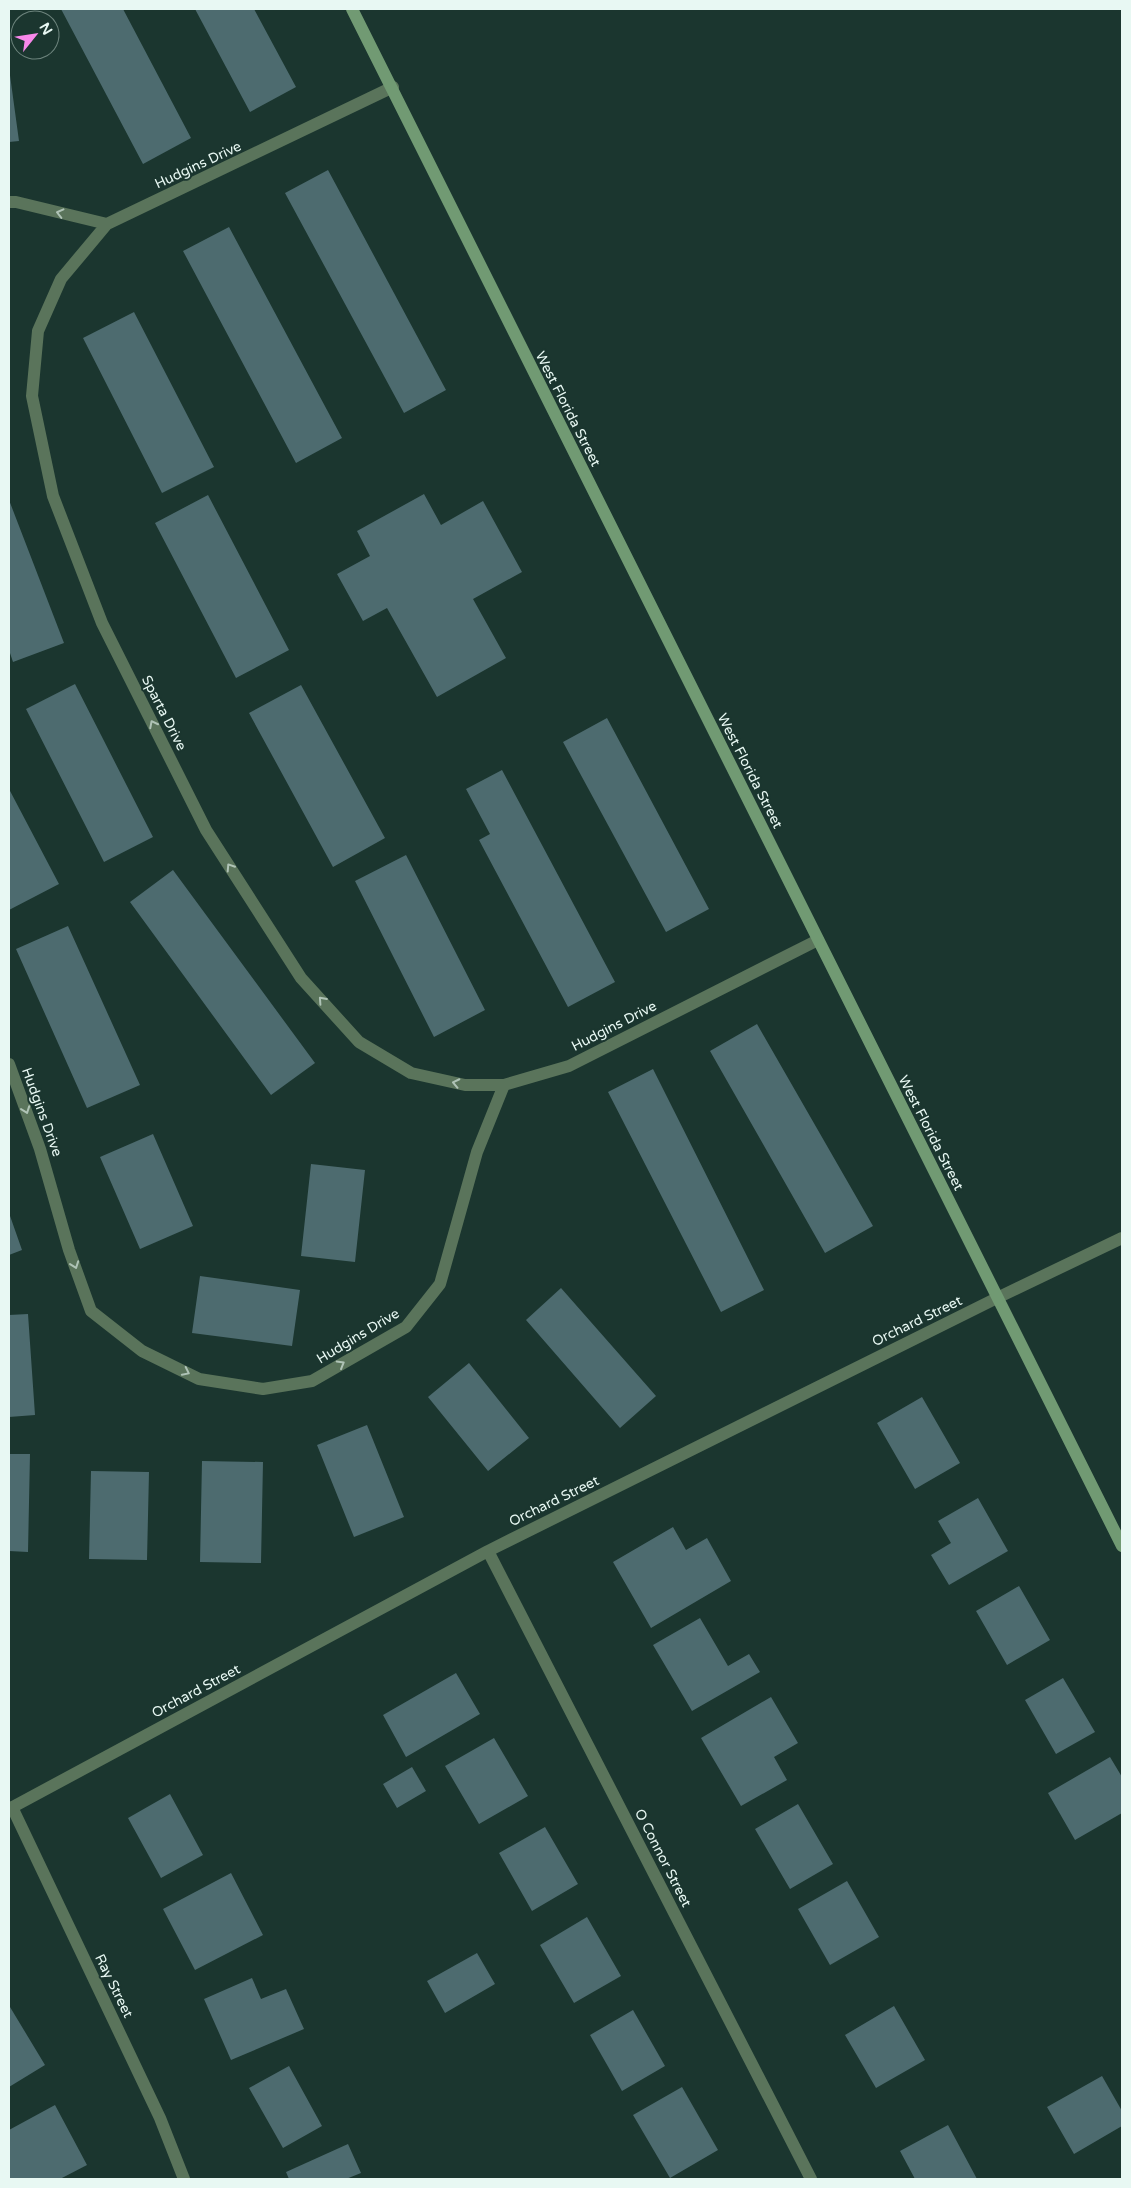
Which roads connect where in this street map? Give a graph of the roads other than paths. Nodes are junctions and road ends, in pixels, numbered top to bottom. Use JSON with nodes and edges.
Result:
{"nodes":[{"id":1,"x":352,"y":9,"type":"edge"},
{"id":2,"x":392,"y":87,"type":"junction"},
{"id":3,"x":9,"y":202,"type":"edge"},
{"id":4,"x":107,"y":224,"type":"junction"},
{"id":5,"x":818,"y":940,"type":"junction"},
{"id":6,"x":9,"y":1064,"type":"edge"},
{"id":7,"x":504,"y":1086,"type":"junction"},
{"id":8,"x":1122,"y":1238,"type":"edge"},
{"id":9,"x":997,"y":1298,"type":"junction"},
{"id":10,"x":1122,"y":1546,"type":"edge"},
{"id":11,"x":488,"y":1551,"type":"junction"},
{"id":12,"x":10,"y":1808,"type":"edge"},
{"id":13,"x":184,"y":2179,"type":"edge"},
{"id":14,"x":811,"y":2179,"type":"edge"}],
"edges":[{"from":1,"to":2,"type":"main road","name":"West Florida Street"},
{"from":2,"to":4,"type":"street","name":"Hudgins Drive"},
{"from":2,"to":5,"type":"main road","name":"West Florida Street"},
{"from":4,"to":3,"type":"street","one_way":true},
{"from":7,"to":4,"type":"street","name":"Sparta Drive","one_way":true},
{"from":5,"to":7,"type":"street","name":"Hudgins Drive"},
{"from":5,"to":9,"type":"main road","name":"West Florida Street"},
{"from":6,"to":7,"type":"street","name":"Hudgins Drive","one_way":true},
{"from":8,"to":9,"type":"street","name":"Orchard Street"},
{"from":9,"to":10,"type":"main road","name":"West Florida Street"},
{"from":9,"to":11,"type":"street","name":"Orchard Street"},
{"from":11,"to":12,"type":"street","name":"Orchard Street"},
{"from":11,"to":14,"type":"street","name":"O Connor Street"},
{"from":12,"to":13,"type":"street","name":"Ray Street"}]}
